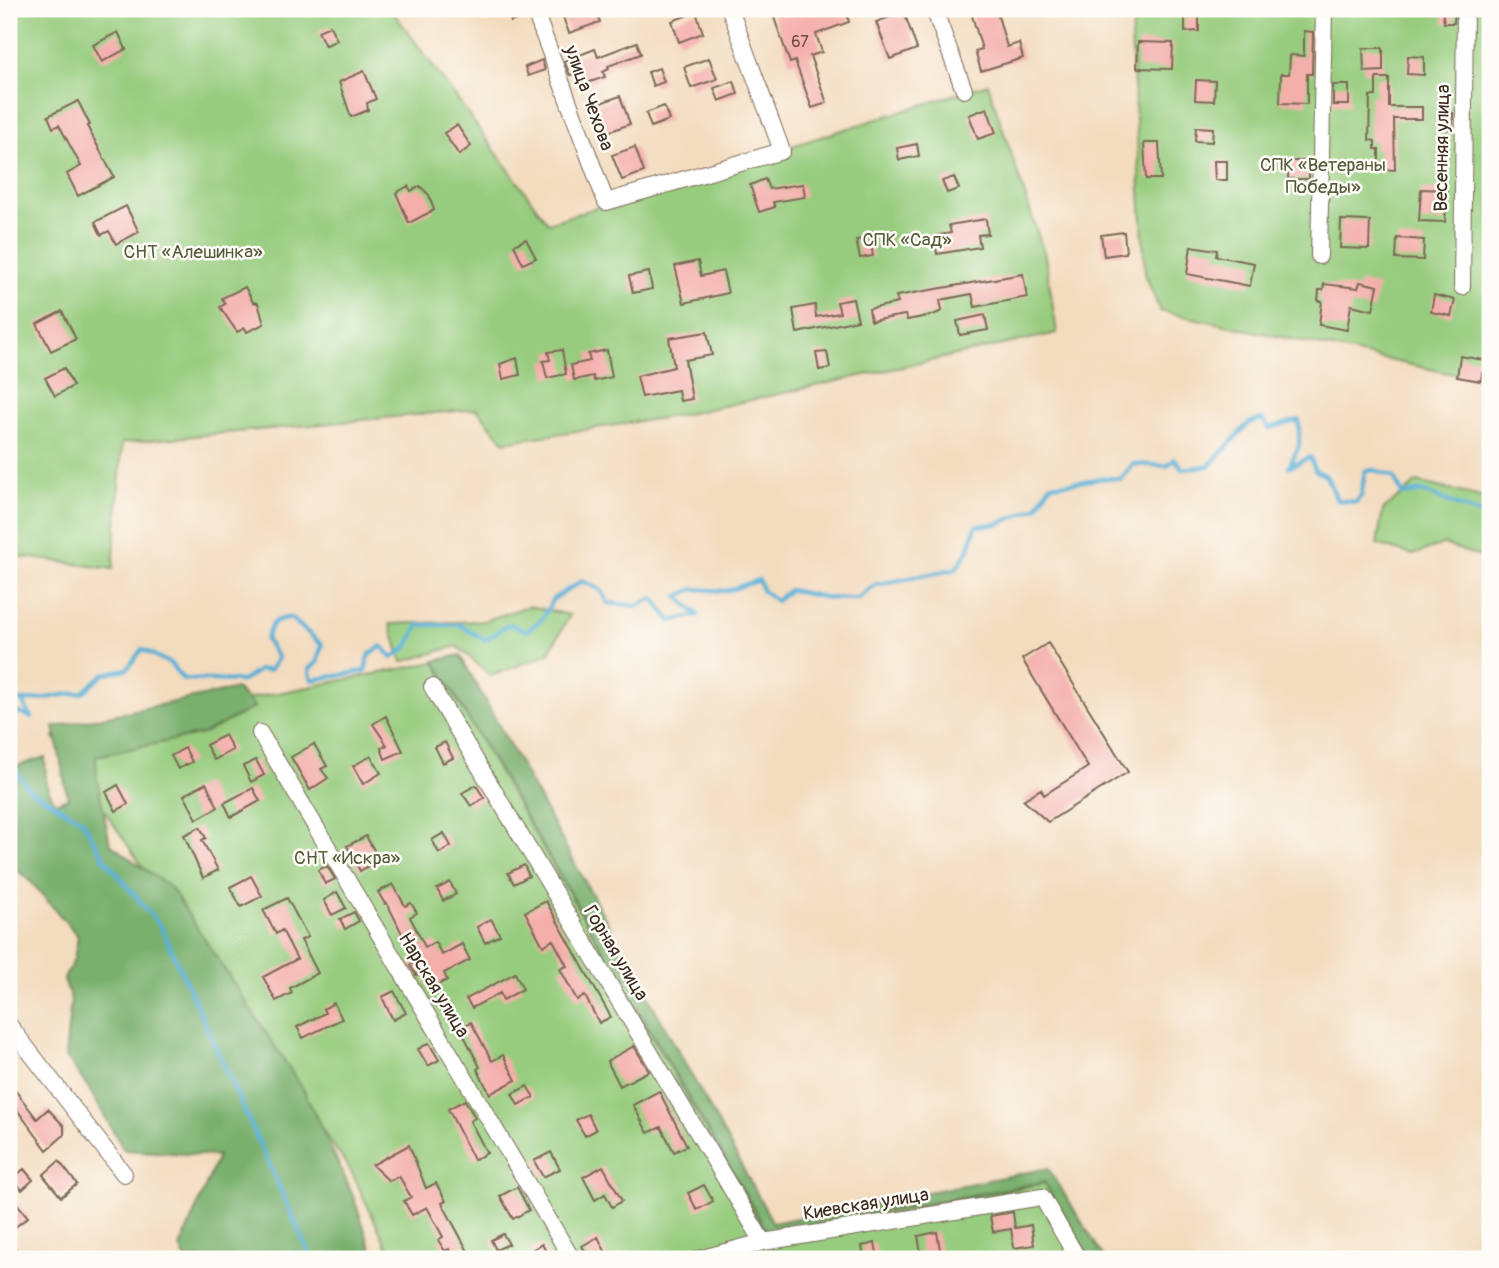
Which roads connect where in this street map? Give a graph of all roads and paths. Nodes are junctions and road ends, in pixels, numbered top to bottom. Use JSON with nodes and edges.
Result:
{"nodes":[{"id":1,"x":534,"y":9,"type":"edge"},
{"id":2,"x":730,"y":9,"type":"edge"},
{"id":3,"x":934,"y":9,"type":"edge"},
{"id":4,"x":1324,"y":9,"type":"edge"},
{"id":5,"x":1465,"y":9,"type":"edge"},
{"id":6,"x":964,"y":90,"type":"dead end"},
{"id":7,"x":1319,"y":256,"type":"dead end"},
{"id":8,"x":1462,"y":287,"type":"dead end"},
{"id":9,"x":432,"y":687,"type":"dead end"},
{"id":10,"x":260,"y":733,"type":"dead end"},
{"id":11,"x":9,"y":1025,"type":"edge"},
{"id":12,"x":124,"y":1174,"type":"dead end"},
{"id":13,"x":763,"y":1241,"type":"junction"},
{"id":14,"x":9,"y":1253,"type":"edge"},
{"id":15,"x":14,"y":1259,"type":"edge"},
{"id":16,"x":572,"y":1259,"type":"edge"},
{"id":17,"x":699,"y":1259,"type":"edge"},
{"id":18,"x":1078,"y":1259,"type":"edge"}],
"edges":[{"from":1,"to":2,"type":"street","name":"улица Чехова"},
{"from":3,"to":6,"type":"street"},
{"from":4,"to":7,"type":"street"},
{"from":5,"to":8,"type":"street","name":"Весенняя улица"},
{"from":9,"to":13,"type":"street","name":"Горная улица"},
{"from":10,"to":16,"type":"street","name":"Нарская улица"},
{"from":11,"to":12,"type":"street"},
{"from":13,"to":17,"type":"street","name":"Киевская улица"},
{"from":13,"to":18,"type":"street","name":"Киевская улица"},
{"from":14,"to":15,"type":"street"}]}
